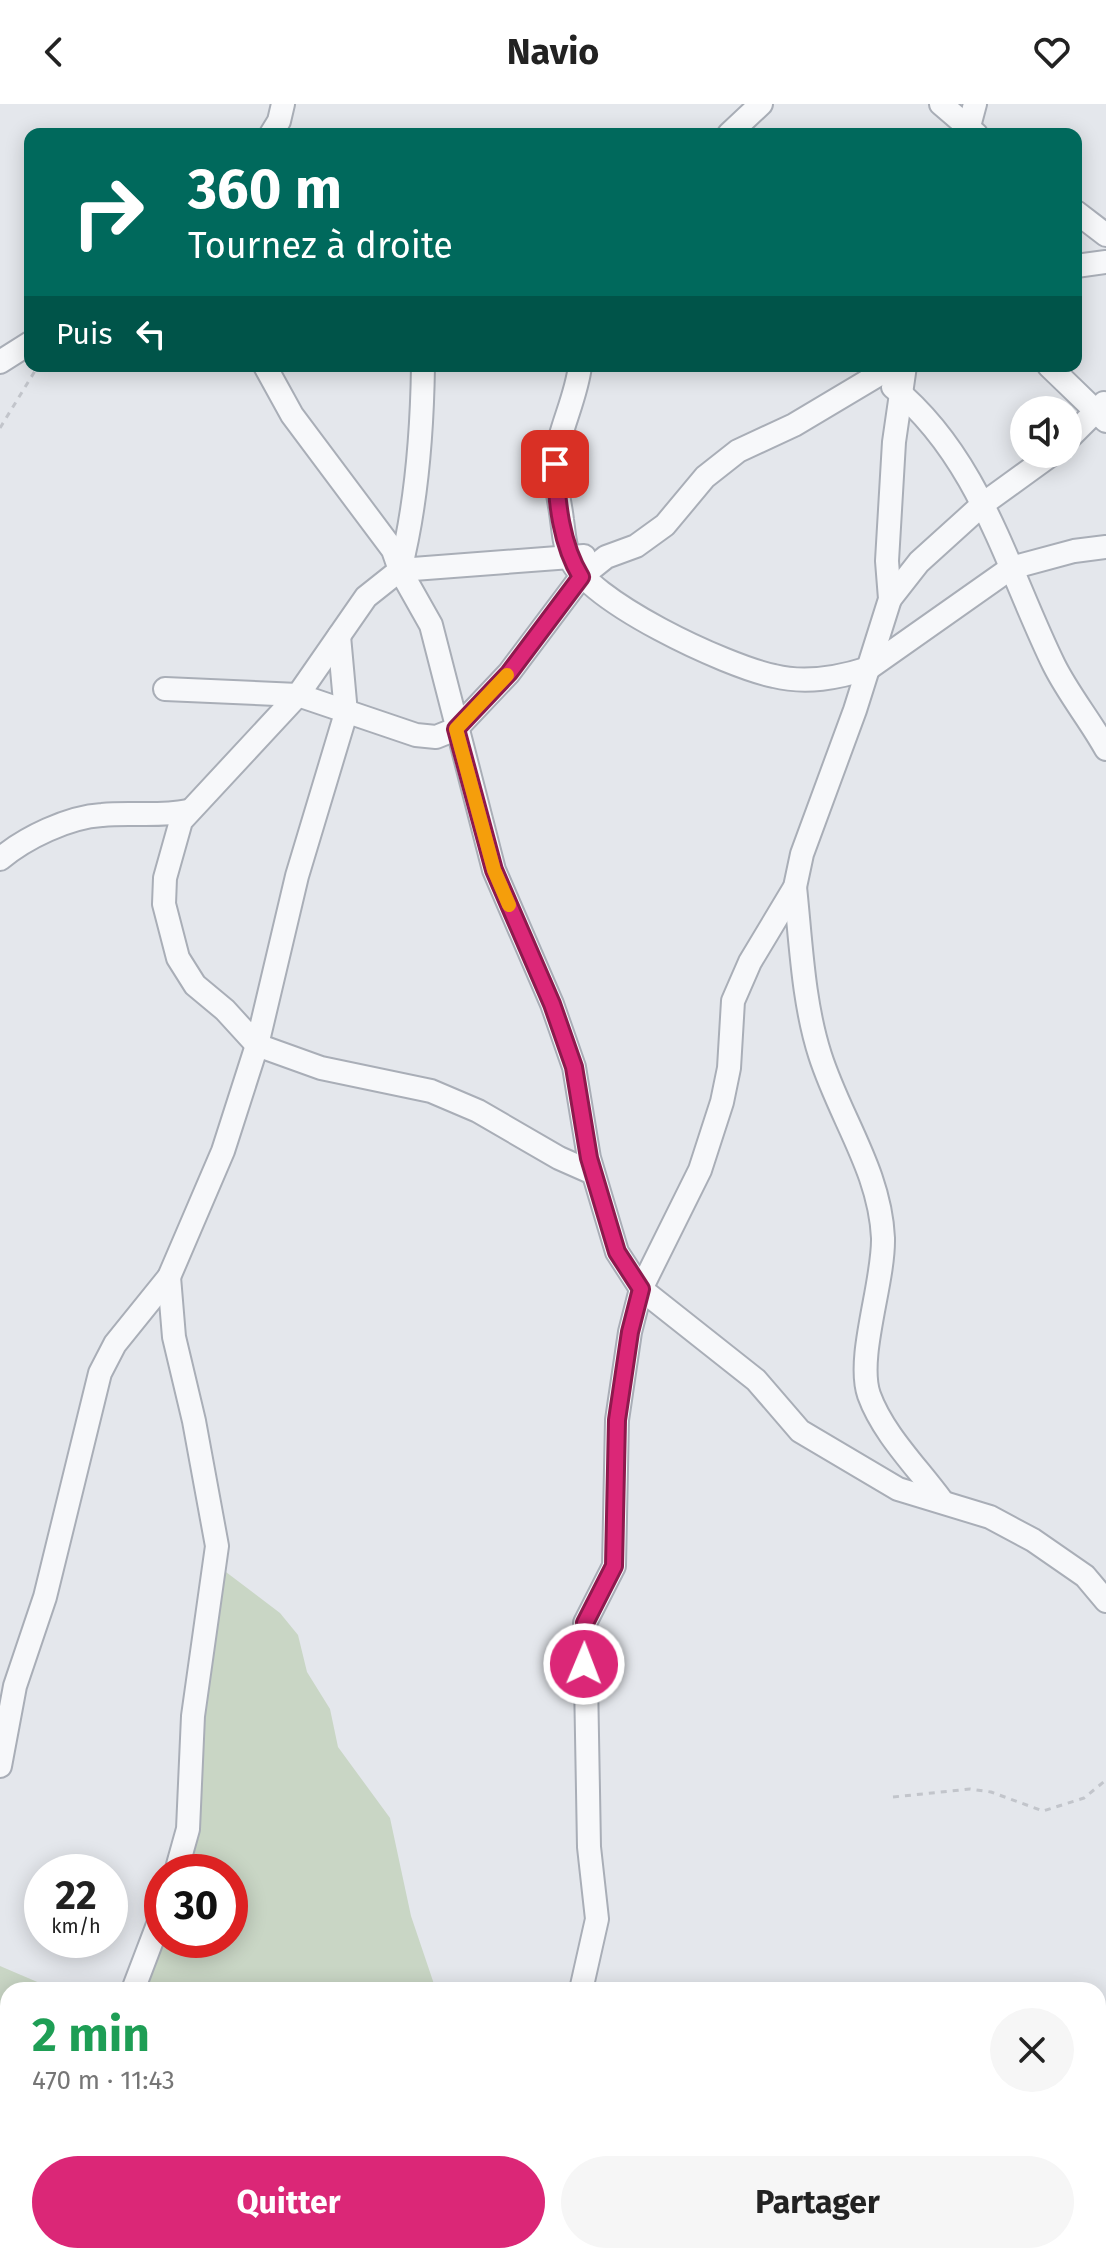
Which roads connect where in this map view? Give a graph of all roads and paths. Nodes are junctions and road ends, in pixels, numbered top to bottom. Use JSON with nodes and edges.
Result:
{"nodes":[{"id":1,"x":283,"y":104,"type":"edge"},
{"id":2,"x":761,"y":104,"type":"edge"},
{"id":3,"x":941,"y":104,"type":"edge"},
{"id":4,"x":975,"y":104,"type":"edge"},
{"id":5,"x":275,"y":128,"type":"edge"},
{"id":6,"x":735,"y":128,"type":"edge"},
{"id":7,"x":966,"y":128,"type":"edge"},
{"id":8,"x":971,"y":128,"type":"edge"},
{"id":9,"x":1082,"y":217,"type":"edge"},
{"id":10,"x":1106,"y":235,"type":"edge"},
{"id":11,"x":1106,"y":262,"type":"edge"},
{"id":12,"x":1082,"y":265,"type":"edge"},
{"id":13,"x":24,"y":347,"type":"edge"},
{"id":14,"x":0,"y":362,"type":"edge"},
{"id":15,"x":34,"y":372,"type":"edge"},
{"id":16,"x":268,"y":372,"type":"edge"},
{"id":17,"x":423,"y":372,"type":"edge"},
{"id":18,"x":578,"y":372,"type":"edge"},
{"id":19,"x":874,"y":372,"type":"edge"},
{"id":20,"x":882,"y":372,"type":"edge"},
{"id":21,"x":904,"y":372,"type":"edge"},
{"id":22,"x":1056,"y":372,"type":"edge"},
{"id":23,"x":900,"y":393,"type":"junction"},
{"id":24,"x":1103,"y":411,"type":"edge"},
{"id":25,"x":0,"y":428,"type":"edge"},
{"id":26,"x":1082,"y":428,"type":"edge"},
{"id":27,"x":1033,"y":468,"type":"edge"},
{"id":28,"x":983,"y":504,"type":"junction"},
{"id":29,"x":1106,"y":547,"type":"edge"},
{"id":30,"x":575,"y":568,"type":"junction"},
{"id":31,"x":1011,"y":568,"type":"junction"},
{"id":32,"x":400,"y":570,"type":"junction"},
{"id":33,"x":890,"y":599,"type":"junction"},
{"id":34,"x":339,"y":636,"type":"junction"},
{"id":35,"x":869,"y":668,"type":"junction"},
{"id":36,"x":165,"y":689,"type":"dead end"},
{"id":37,"x":298,"y":695,"type":"junction"},
{"id":38,"x":346,"y":713,"type":"junction"},
{"id":39,"x":456,"y":729,"type":"junction"},
{"id":40,"x":1106,"y":749,"type":"edge"},
{"id":41,"x":188,"y":811,"type":"junction"},
{"id":42,"x":0,"y":859,"type":"edge"},
{"id":43,"x":795,"y":887,"type":"junction"},
{"id":44,"x":257,"y":1045,"type":"junction"},
{"id":45,"x":593,"y":1173,"type":"junction"},
{"id":46,"x":169,"y":1277,"type":"junction"},
{"id":47,"x":641,"y":1289,"type":"junction"},
{"id":48,"x":942,"y":1501,"type":"junction"},
{"id":49,"x":1106,"y":1601,"type":"edge"},
{"id":50,"x":0,"y":1766,"type":"edge"},
{"id":51,"x":1106,"y":1780,"type":"edge"},
{"id":52,"x":893,"y":1797,"type":"dead end"},
{"id":53,"x":181,"y":1854,"type":"edge"},
{"id":54,"x":145,"y":1958,"type":"edge"},
{"id":55,"x":136,"y":1982,"type":"edge"},
{"id":56,"x":583,"y":1982,"type":"edge"}],
"edges":[{"from":1,"to":5,"type":"street"},
{"from":2,"to":6,"type":"street"},
{"from":3,"to":7,"type":"street"},
{"from":4,"to":8,"type":"street"},
{"from":9,"to":10,"type":"street"},
{"from":11,"to":12,"type":"street"},
{"from":13,"to":14,"type":"street"},
{"from":15,"to":25,"type":"path"},
{"from":16,"to":32,"type":"street"},
{"from":17,"to":32,"type":"street"},
{"from":18,"to":30,"type":"street"},
{"from":19,"to":30,"type":"street"},
{"from":20,"to":23,"type":"street"},
{"from":21,"to":23,"type":"street"},
{"from":22,"to":24,"type":"street"},
{"from":23,"to":28,"type":"street"},
{"from":23,"to":33,"type":"street"},
{"from":24,"to":26,"type":"street"},
{"from":27,"to":28,"type":"street"},
{"from":28,"to":31,"type":"street"},
{"from":28,"to":33,"type":"street"},
{"from":29,"to":31,"type":"street"},
{"from":30,"to":32,"type":"street"},
{"from":30,"to":35,"type":"street"},
{"from":30,"to":39,"type":"street"},
{"from":31,"to":35,"type":"street"},
{"from":31,"to":40,"type":"street"},
{"from":32,"to":34,"type":"street"},
{"from":32,"to":39,"type":"street"},
{"from":33,"to":35,"type":"street"},
{"from":34,"to":37,"type":"street"},
{"from":34,"to":38,"type":"street"},
{"from":35,"to":43,"type":"street"},
{"from":36,"to":37,"type":"street"},
{"from":37,"to":38,"type":"street"},
{"from":37,"to":41,"type":"street"},
{"from":38,"to":39,"type":"street"},
{"from":38,"to":44,"type":"street"},
{"from":39,"to":45,"type":"street"},
{"from":41,"to":42,"type":"street"},
{"from":41,"to":44,"type":"street"},
{"from":43,"to":47,"type":"street"},
{"from":43,"to":48,"type":"street"},
{"from":44,"to":45,"type":"street"},
{"from":44,"to":46,"type":"street"},
{"from":45,"to":47,"type":"street"},
{"from":46,"to":50,"type":"street"},
{"from":46,"to":53,"type":"street"},
{"from":47,"to":48,"type":"street"},
{"from":47,"to":56,"type":"street"},
{"from":48,"to":49,"type":"street"},
{"from":51,"to":52,"type":"path"},
{"from":54,"to":55,"type":"street"}]}
